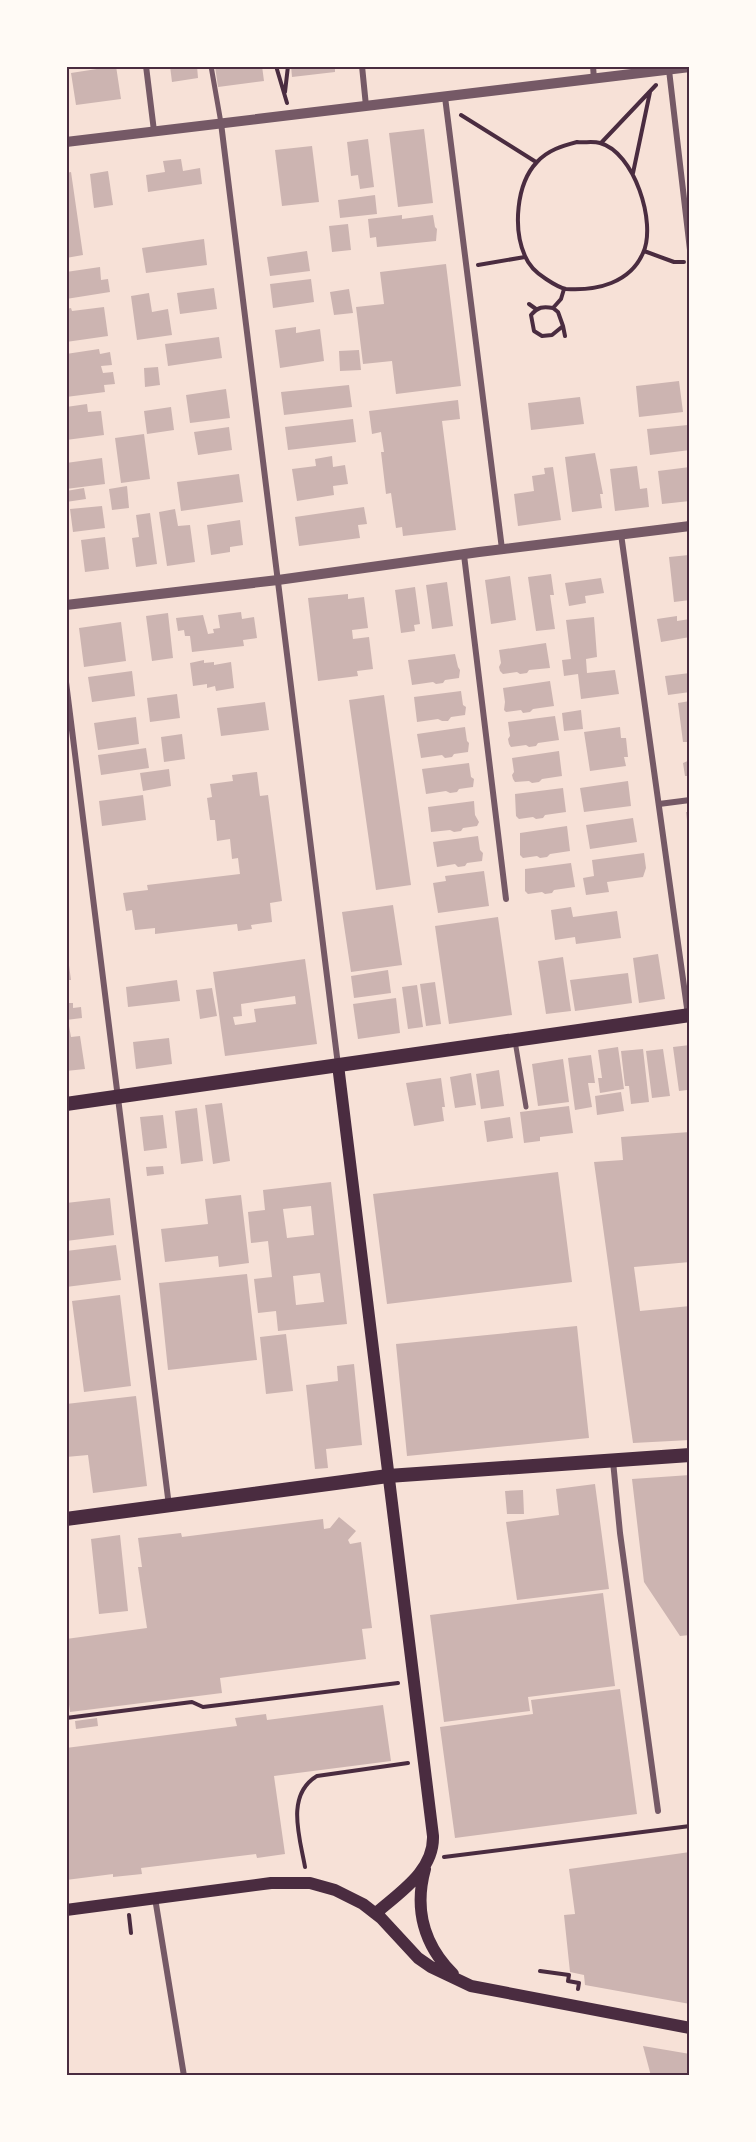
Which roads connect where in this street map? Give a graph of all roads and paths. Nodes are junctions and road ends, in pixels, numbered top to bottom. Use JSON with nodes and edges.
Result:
{"nodes":[{"id":1,"x":146,"y":66,"type":"edge"},
{"id":2,"x":211,"y":66,"type":"edge"},
{"id":3,"x":276,"y":66,"type":"edge"},
{"id":4,"x":288,"y":66,"type":"edge"},
{"id":5,"x":362,"y":66,"type":"edge"},
{"id":6,"x":593,"y":66,"type":"edge"},
{"id":7,"x":690,"y":67,"type":"edge"},
{"id":8,"x":669,"y":70,"type":"junction"},
{"id":9,"x":594,"y":79,"type":"junction"},
{"id":10,"x":650,"y":92,"type":"junction"},
{"id":11,"x":284,"y":94,"type":"junction"},
{"id":12,"x":446,"y":97,"type":"junction"},
{"id":13,"x":366,"y":106,"type":"junction"},
{"id":14,"x":290,"y":115,"type":"junction"},
{"id":15,"x":221,"y":123,"type":"junction"},
{"id":16,"x":154,"y":131,"type":"junction"},
{"id":17,"x":66,"y":142,"type":"edge"},
{"id":18,"x":601,"y":143,"type":"junction"},
{"id":19,"x":536,"y":162,"type":"junction"},
{"id":20,"x":633,"y":174,"type":"junction"},
{"id":21,"x":645,"y":250,"type":"junction"},
{"id":22,"x":690,"y":250,"type":"edge"},
{"id":23,"x":525,"y":257,"type":"junction"},
{"id":24,"x":690,"y":262,"type":"edge"},
{"id":25,"x":467,"y":267,"type":"junction"},
{"id":26,"x":564,"y":289,"type":"junction"},
{"id":27,"x":529,"y":303,"type":"dead end"},
{"id":28,"x":554,"y":308,"type":"junction"},
{"id":29,"x":536,"y":309,"type":"junction"},
{"id":30,"x":563,"y":326,"type":"junction"},
{"id":31,"x":565,"y":336,"type":"dead end"},
{"id":32,"x":690,"y":526,"type":"edge"},
{"id":33,"x":621,"y":534,"type":"junction"},
{"id":34,"x":502,"y":549,"type":"junction"},
{"id":35,"x":464,"y":555,"type":"junction"},
{"id":36,"x":278,"y":580,"type":"junction"},
{"id":37,"x":66,"y":605,"type":"edge"},
{"id":38,"x":66,"y":682,"type":"edge"},
{"id":39,"x":690,"y":800,"type":"edge"},
{"id":40,"x":659,"y":804,"type":"junction"},
{"id":41,"x":506,"y":899,"type":"dead end"},
{"id":42,"x":689,"y":1015,"type":"edge"},
{"id":43,"x":515,"y":1040,"type":"junction"},
{"id":44,"x":338,"y":1065,"type":"junction"},
{"id":45,"x":118,"y":1096,"type":"junction"},
{"id":46,"x":66,"y":1104,"type":"edge"},
{"id":47,"x":526,"y":1107,"type":"dead end"},
{"id":48,"x":690,"y":1455,"type":"edge"},
{"id":49,"x":613,"y":1461,"type":"junction"},
{"id":50,"x":388,"y":1476,"type":"junction"},
{"id":51,"x":169,"y":1506,"type":"junction"},
{"id":52,"x":66,"y":1520,"type":"edge"},
{"id":53,"x":414,"y":1681,"type":"junction"},
{"id":54,"x":66,"y":1718,"type":"edge"},
{"id":55,"x":408,"y":1763,"type":"dead end"},
{"id":56,"x":658,"y":1811,"type":"dead end"},
{"id":57,"x":690,"y":1826,"type":"edge"},
{"id":58,"x":428,"y":1863,"type":"junction"},
{"id":59,"x":305,"y":1871,"type":"dead end"},
{"id":60,"x":155,"y":1898,"type":"junction"},
{"id":61,"x":66,"y":1910,"type":"edge"},
{"id":62,"x":376,"y":1913,"type":"junction"},
{"id":63,"x":129,"y":1914,"type":"dead end"},
{"id":64,"x":131,"y":1933,"type":"dead end"},
{"id":65,"x":540,"y":1971,"type":"dead end"},
{"id":66,"x":460,"y":1981,"type":"junction"},
{"id":67,"x":578,"y":1989,"type":"dead end"},
{"id":68,"x":690,"y":2028,"type":"edge"},
{"id":69,"x":184,"y":2076,"type":"edge"}],
"edges":[{"from":1,"to":16,"type":"street"},
{"from":2,"to":15,"type":"street"},
{"from":3,"to":11,"type":"path"},
{"from":4,"to":11,"type":"path"},
{"from":5,"to":13,"type":"street"},
{"from":6,"to":9,"type":"street"},
{"from":7,"to":8,"type":"street"},
{"from":8,"to":9,"type":"street"},
{"from":8,"to":10,"type":"path"},
{"from":8,"to":22,"type":"street"},
{"from":9,"to":12,"type":"street"},
{"from":10,"to":18,"type":"path"},
{"from":10,"to":20,"type":"path"},
{"from":11,"to":14,"type":"path"},
{"from":12,"to":13,"type":"street"},
{"from":12,"to":19,"type":"path"},
{"from":12,"to":25,"type":"street"},
{"from":13,"to":14,"type":"street"},
{"from":14,"to":15,"type":"street"},
{"from":15,"to":16,"type":"street"},
{"from":15,"to":36,"type":"street"},
{"from":16,"to":17,"type":"street"},
{"from":18,"to":19,"type":"path"},
{"from":18,"to":20,"type":"path"},
{"from":19,"to":23,"type":"path"},
{"from":20,"to":21,"type":"path"},
{"from":21,"to":24,"type":"path"},
{"from":21,"to":26,"type":"path"},
{"from":23,"to":25,"type":"path"},
{"from":23,"to":26,"type":"path"},
{"from":25,"to":34,"type":"street"},
{"from":26,"to":28,"type":"path"},
{"from":27,"to":29,"type":"path"},
{"from":28,"to":29,"type":"path"},
{"from":28,"to":30,"type":"path"},
{"from":29,"to":30,"type":"path"},
{"from":30,"to":31,"type":"path"},
{"from":32,"to":33,"type":"street"},
{"from":33,"to":34,"type":"street"},
{"from":33,"to":40,"type":"street"},
{"from":34,"to":35,"type":"street"},
{"from":35,"to":36,"type":"street"},
{"from":35,"to":41,"type":"street"},
{"from":36,"to":37,"type":"street"},
{"from":36,"to":44,"type":"street"},
{"from":38,"to":45,"type":"street"},
{"from":39,"to":40,"type":"street"},
{"from":40,"to":42,"type":"street"},
{"from":42,"to":43,"type":"main road"},
{"from":43,"to":44,"type":"main road"},
{"from":43,"to":47,"type":"street"},
{"from":44,"to":45,"type":"main road"},
{"from":44,"to":50,"type":"main road"},
{"from":45,"to":46,"type":"main road"},
{"from":45,"to":51,"type":"street"},
{"from":48,"to":49,"type":"main road"},
{"from":49,"to":50,"type":"main road"},
{"from":49,"to":56,"type":"street"},
{"from":50,"to":51,"type":"main road"},
{"from":50,"to":53,"type":"main road"},
{"from":51,"to":52,"type":"main road"},
{"from":53,"to":54,"type":"path"},
{"from":53,"to":58,"type":"main road"},
{"from":55,"to":59,"type":"path"},
{"from":57,"to":58,"type":"path"},
{"from":58,"to":62,"type":"main road"},
{"from":58,"to":66,"type":"main road"},
{"from":60,"to":61,"type":"main road"},
{"from":60,"to":62,"type":"main road"},
{"from":60,"to":69,"type":"street"},
{"from":62,"to":66,"type":"main road"},
{"from":63,"to":64,"type":"path"},
{"from":65,"to":67,"type":"path"},
{"from":66,"to":68,"type":"main road"}]}
